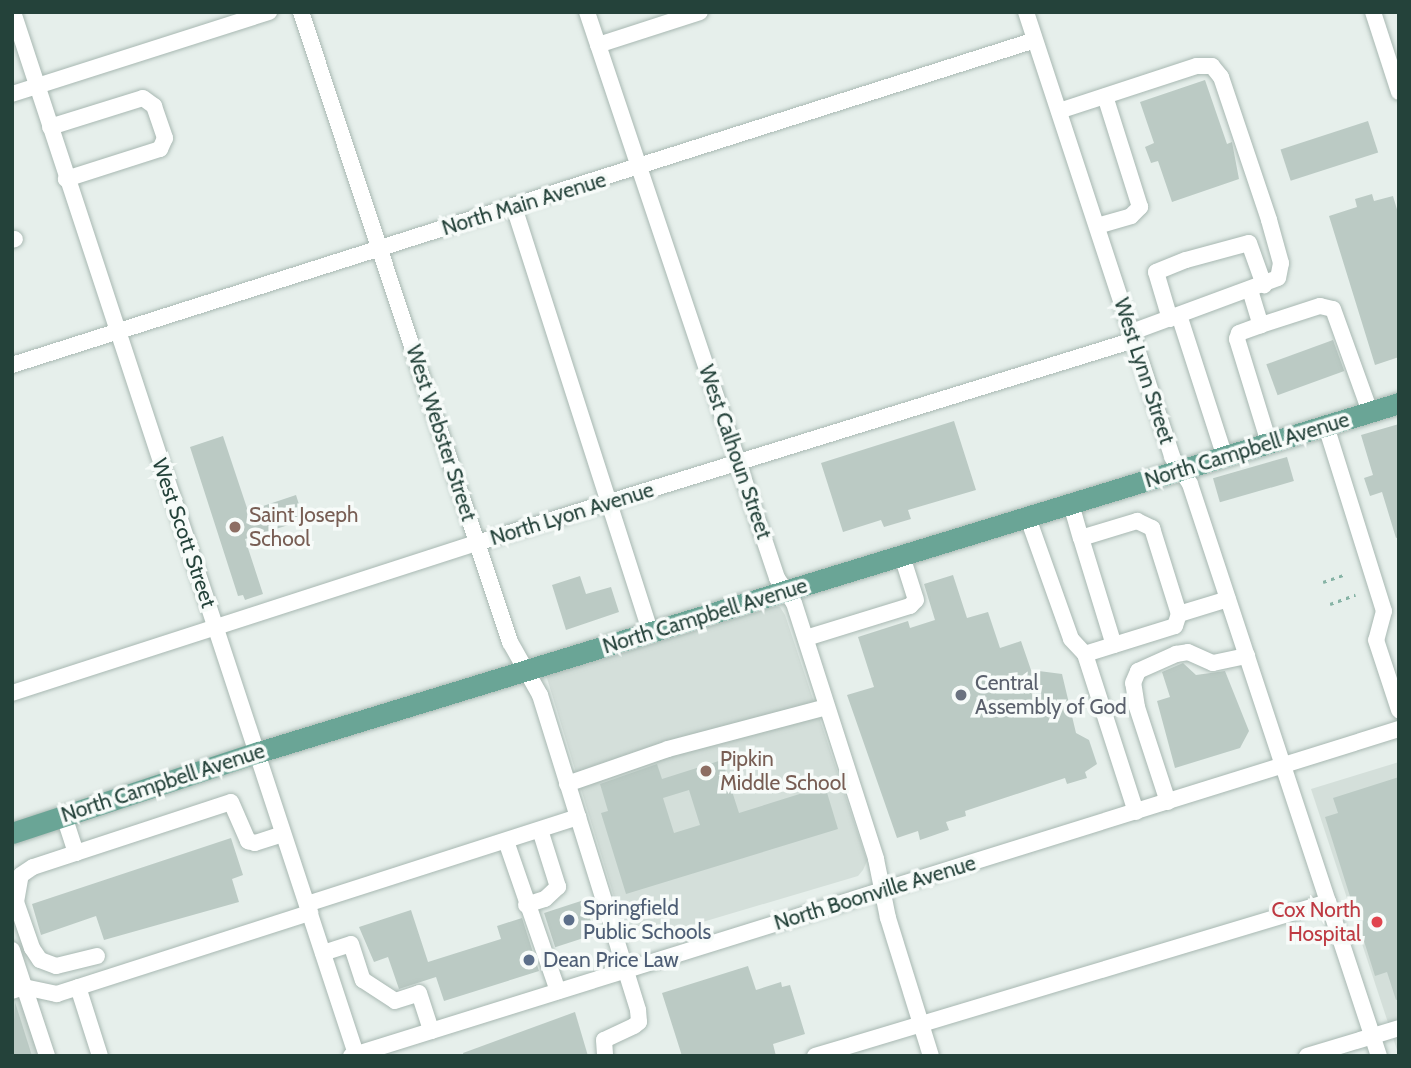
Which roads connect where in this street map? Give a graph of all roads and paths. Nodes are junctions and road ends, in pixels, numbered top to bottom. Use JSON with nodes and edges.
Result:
{"nodes":[{"id":1,"x":13,"y":12,"type":"edge"},
{"id":2,"x":269,"y":12,"type":"edge"},
{"id":3,"x":301,"y":12,"type":"edge"},
{"id":4,"x":587,"y":12,"type":"edge"},
{"id":5,"x":700,"y":12,"type":"edge"},
{"id":6,"x":1026,"y":12,"type":"edge"},
{"id":7,"x":1373,"y":12,"type":"edge"},
{"id":8,"x":1035,"y":40,"type":"junction"},
{"id":9,"x":598,"y":45,"type":"junction"},
{"id":10,"x":37,"y":86,"type":"junction"},
{"id":11,"x":1399,"y":92,"type":"edge"},
{"id":12,"x":12,"y":94,"type":"edge"},
{"id":13,"x":1105,"y":96,"type":"junction"},
{"id":14,"x":1059,"y":111,"type":"junction"},
{"id":15,"x":50,"y":127,"type":"junction"},
{"id":16,"x":639,"y":168,"type":"junction"},
{"id":17,"x":66,"y":178,"type":"junction"},
{"id":18,"x":514,"y":207,"type":"junction"},
{"id":19,"x":1097,"y":226,"type":"junction"},
{"id":20,"x":380,"y":249,"type":"junction"},
{"id":21,"x":1257,"y":287,"type":"junction"},
{"id":22,"x":1175,"y":317,"type":"junction"},
{"id":23,"x":1261,"y":325,"type":"junction"},
{"id":24,"x":115,"y":333,"type":"junction"},
{"id":25,"x":1133,"y":336,"type":"junction"},
{"id":26,"x":12,"y":365,"type":"edge"},
{"id":27,"x":1399,"y":403,"type":"edge"},
{"id":28,"x":1370,"y":412,"type":"junction"},
{"id":29,"x":1326,"y":426,"type":"junction"},
{"id":30,"x":1269,"y":443,"type":"junction"},
{"id":31,"x":1225,"y":457,"type":"junction"},
{"id":32,"x":739,"y":463,"type":"junction"},
{"id":33,"x":1181,"y":471,"type":"junction"},
{"id":34,"x":608,"y":503,"type":"junction"},
{"id":35,"x":1071,"y":504,"type":"junction"},
{"id":36,"x":1028,"y":518,"type":"junction"},
{"id":37,"x":1081,"y":538,"type":"junction"},
{"id":38,"x":477,"y":543,"type":"junction"},
{"id":39,"x":902,"y":556,"type":"junction"},
{"id":40,"x":1343,"y":575,"type":"dead end"},
{"id":41,"x":1323,"y":582,"type":"dead end"},
{"id":42,"x":786,"y":591,"type":"junction"},
{"id":43,"x":1355,"y":595,"type":"dead end"},
{"id":44,"x":1228,"y":599,"type":"junction"},
{"id":45,"x":1330,"y":604,"type":"dead end"},
{"id":46,"x":1179,"y":614,"type":"junction"},
{"id":47,"x":217,"y":627,"type":"junction"},
{"id":48,"x":651,"y":633,"type":"junction"},
{"id":49,"x":806,"y":638,"type":"junction"},
{"id":50,"x":1114,"y":645,"type":"junction"},
{"id":51,"x":1085,"y":654,"type":"junction"},
{"id":52,"x":1247,"y":656,"type":"junction"},
{"id":53,"x":526,"y":671,"type":"junction"},
{"id":54,"x":12,"y":693,"type":"edge"},
{"id":55,"x":827,"y":707,"type":"junction"},
{"id":56,"x":1399,"y":710,"type":"edge"},
{"id":57,"x":1399,"y":729,"type":"edge"},
{"id":58,"x":258,"y":751,"type":"junction"},
{"id":59,"x":1284,"y":766,"type":"junction"},
{"id":60,"x":567,"y":784,"type":"junction"},
{"id":61,"x":1168,"y":803,"type":"junction"},
{"id":62,"x":1136,"y":812,"type":"junction"},
{"id":63,"x":64,"y":816,"type":"junction"},
{"id":64,"x":578,"y":817,"type":"junction"},
{"id":65,"x":540,"y":830,"type":"junction"},
{"id":66,"x":12,"y":833,"type":"edge"},
{"id":67,"x":284,"y":834,"type":"junction"},
{"id":68,"x":506,"y":841,"type":"junction"},
{"id":69,"x":76,"y":853,"type":"junction"},
{"id":70,"x":883,"y":890,"type":"junction"},
{"id":71,"x":1328,"y":902,"type":"junction"},
{"id":72,"x":526,"y":905,"type":"junction"},
{"id":73,"x":308,"y":909,"type":"junction"},
{"id":74,"x":12,"y":950,"type":"edge"},
{"id":75,"x":323,"y":953,"type":"junction"},
{"id":76,"x":97,"y":956,"type":"dead end"},
{"id":77,"x":625,"y":970,"type":"junction"},
{"id":78,"x":78,"y":987,"type":"junction"},
{"id":79,"x":18,"y":989,"type":"edge"},
{"id":80,"x":558,"y":991,"type":"junction"},
{"id":81,"x":921,"y":1023,"type":"junction"},
{"id":82,"x":1399,"y":1028,"type":"edge"},
{"id":83,"x":431,"y":1031,"type":"junction"},
{"id":84,"x":1373,"y":1036,"type":"junction"},
{"id":85,"x":354,"y":1055,"type":"edge"},
{"id":86,"x":47,"y":1056,"type":"edge"},
{"id":87,"x":100,"y":1056,"type":"edge"},
{"id":88,"x":606,"y":1056,"type":"edge"},
{"id":89,"x":815,"y":1056,"type":"edge"},
{"id":90,"x":931,"y":1056,"type":"edge"},
{"id":91,"x":1307,"y":1056,"type":"edge"},
{"id":92,"x":1379,"y":1056,"type":"edge"}],
"edges":[{"from":1,"to":10,"type":"street","name":"West Scott Street"},
{"from":2,"to":10,"type":"street"},
{"from":3,"to":20,"type":"street","name":"West Webster Street"},
{"from":4,"to":9,"type":"street","name":"West Calhoun Street"},
{"from":5,"to":9,"type":"street"},
{"from":6,"to":8,"type":"street","name":"West Lynn Street"},
{"from":7,"to":11,"type":"street"},
{"from":8,"to":14,"type":"street","name":"West Lynn Street"},
{"from":8,"to":16,"type":"street","name":"North Main Avenue"},
{"from":9,"to":16,"type":"street","name":"West Calhoun Street"},
{"from":10,"to":12,"type":"street"},
{"from":10,"to":15,"type":"street","name":"West Scott Street"},
{"from":13,"to":14,"type":"street"},
{"from":13,"to":19,"type":"street"},
{"from":13,"to":21,"type":"street"},
{"from":14,"to":19,"type":"street","name":"West Lynn Street"},
{"from":15,"to":17,"type":"street","name":"West Scott Street"},
{"from":15,"to":17,"type":"street"},
{"from":16,"to":18,"type":"street","name":"North Main Avenue"},
{"from":16,"to":32,"type":"street","name":"West Calhoun Street"},
{"from":17,"to":24,"type":"street","name":"West Scott Street"},
{"from":18,"to":20,"type":"street","name":"North Main Avenue"},
{"from":18,"to":34,"type":"street"},
{"from":19,"to":25,"type":"street","name":"West Lynn Street"},
{"from":20,"to":24,"type":"street","name":"North Main Avenue"},
{"from":20,"to":38,"type":"street","name":"West Webster Street"},
{"from":21,"to":22,"type":"street","name":"North Lyon Avenue"},
{"from":21,"to":22,"type":"street"},
{"from":21,"to":23,"type":"street"},
{"from":22,"to":25,"type":"street","name":"North Lyon Avenue"},
{"from":22,"to":31,"type":"street"},
{"from":23,"to":28,"type":"street"},
{"from":23,"to":30,"type":"street"},
{"from":24,"to":26,"type":"street","name":"North Main Avenue"},
{"from":24,"to":47,"type":"street","name":"West Scott Street"},
{"from":25,"to":32,"type":"street","name":"North Lyon Avenue"},
{"from":25,"to":33,"type":"street","name":"West Lynn Street"},
{"from":27,"to":28,"type":"main road","name":"North Campbell Avenue"},
{"from":28,"to":29,"type":"main road","name":"North Campbell Avenue"},
{"from":29,"to":30,"type":"main road","name":"North Campbell Avenue"},
{"from":29,"to":56,"type":"street"},
{"from":30,"to":31,"type":"main road","name":"North Campbell Avenue"},
{"from":31,"to":33,"type":"main road","name":"North Campbell Avenue"},
{"from":32,"to":34,"type":"street","name":"North Lyon Avenue"},
{"from":32,"to":42,"type":"street","name":"West Calhoun Street"},
{"from":33,"to":35,"type":"main road","name":"North Campbell Avenue"},
{"from":33,"to":44,"type":"street","name":"West Lynn Street"},
{"from":34,"to":38,"type":"street","name":"North Lyon Avenue"},
{"from":34,"to":48,"type":"street"},
{"from":35,"to":36,"type":"main road","name":"North Campbell Avenue"},
{"from":35,"to":37,"type":"street"},
{"from":36,"to":39,"type":"main road","name":"North Campbell Avenue"},
{"from":36,"to":51,"type":"street"},
{"from":37,"to":46,"type":"street"},
{"from":37,"to":50,"type":"street"},
{"from":38,"to":47,"type":"street","name":"North Lyon Avenue"},
{"from":38,"to":53,"type":"street","name":"West Webster Street"},
{"from":39,"to":42,"type":"main road","name":"North Campbell Avenue"},
{"from":39,"to":49,"type":"street"},
{"from":40,"to":41,"type":"path"},
{"from":42,"to":48,"type":"main road","name":"North Campbell Avenue"},
{"from":42,"to":49,"type":"street","name":"West Calhoun Street"},
{"from":43,"to":45,"type":"path"},
{"from":44,"to":46,"type":"street"},
{"from":44,"to":52,"type":"street","name":"West Lynn Street"},
{"from":46,"to":50,"type":"street"},
{"from":47,"to":54,"type":"street","name":"North Lyon Avenue"},
{"from":47,"to":58,"type":"street","name":"West Scott Street"},
{"from":48,"to":53,"type":"main road","name":"North Campbell Avenue"},
{"from":49,"to":55,"type":"street","name":"West Calhoun Street"},
{"from":50,"to":51,"type":"street"},
{"from":51,"to":62,"type":"street"},
{"from":52,"to":59,"type":"street","name":"West Lynn Street"},
{"from":52,"to":61,"type":"street"},
{"from":53,"to":58,"type":"main road","name":"North Campbell Avenue"},
{"from":53,"to":60,"type":"street","name":"West Webster Street"},
{"from":55,"to":60,"type":"street"},
{"from":55,"to":70,"type":"street","name":"West Calhoun Street"},
{"from":57,"to":59,"type":"street","name":"North Boonville Avenue"},
{"from":58,"to":63,"type":"main road","name":"North Campbell Avenue"},
{"from":58,"to":67,"type":"street","name":"West Scott Street"},
{"from":59,"to":61,"type":"street","name":"North Boonville Avenue"},
{"from":59,"to":71,"type":"street","name":"West Lynn Street"},
{"from":60,"to":64,"type":"street","name":"West Webster Street"},
{"from":61,"to":62,"type":"street","name":"North Boonville Avenue"},
{"from":62,"to":70,"type":"street","name":"North Boonville Avenue"},
{"from":63,"to":66,"type":"main road","name":"North Campbell Avenue"},
{"from":63,"to":69,"type":"street"},
{"from":64,"to":65,"type":"street"},
{"from":64,"to":77,"type":"street","name":"West Webster Street"},
{"from":65,"to":68,"type":"street"},
{"from":65,"to":72,"type":"street"},
{"from":67,"to":69,"type":"street"},
{"from":67,"to":73,"type":"street","name":"West Scott Street"},
{"from":68,"to":72,"type":"street"},
{"from":68,"to":73,"type":"street"},
{"from":69,"to":76,"type":"street"},
{"from":70,"to":77,"type":"street","name":"North Boonville Avenue"},
{"from":70,"to":81,"type":"street","name":"West Calhoun Street"},
{"from":71,"to":81,"type":"street"},
{"from":71,"to":84,"type":"street","name":"West Lynn Street"},
{"from":72,"to":80,"type":"street"},
{"from":73,"to":75,"type":"street","name":"West Scott Street"},
{"from":73,"to":78,"type":"street"},
{"from":74,"to":79,"type":"street"},
{"from":75,"to":83,"type":"street"},
{"from":75,"to":85,"type":"street","name":"West Scott Street"},
{"from":77,"to":80,"type":"street","name":"North Boonville Avenue"},
{"from":77,"to":88,"type":"street","name":"West Webster Street"},
{"from":78,"to":79,"type":"street"},
{"from":78,"to":87,"type":"street"},
{"from":79,"to":86,"type":"street"},
{"from":80,"to":83,"type":"street","name":"North Boonville Avenue"},
{"from":81,"to":89,"type":"street"},
{"from":81,"to":90,"type":"street","name":"West Calhoun Street"},
{"from":82,"to":84,"type":"street"},
{"from":83,"to":85,"type":"street","name":"North Boonville Avenue"},
{"from":84,"to":91,"type":"street"},
{"from":84,"to":92,"type":"street","name":"West Lynn Street"}]}
